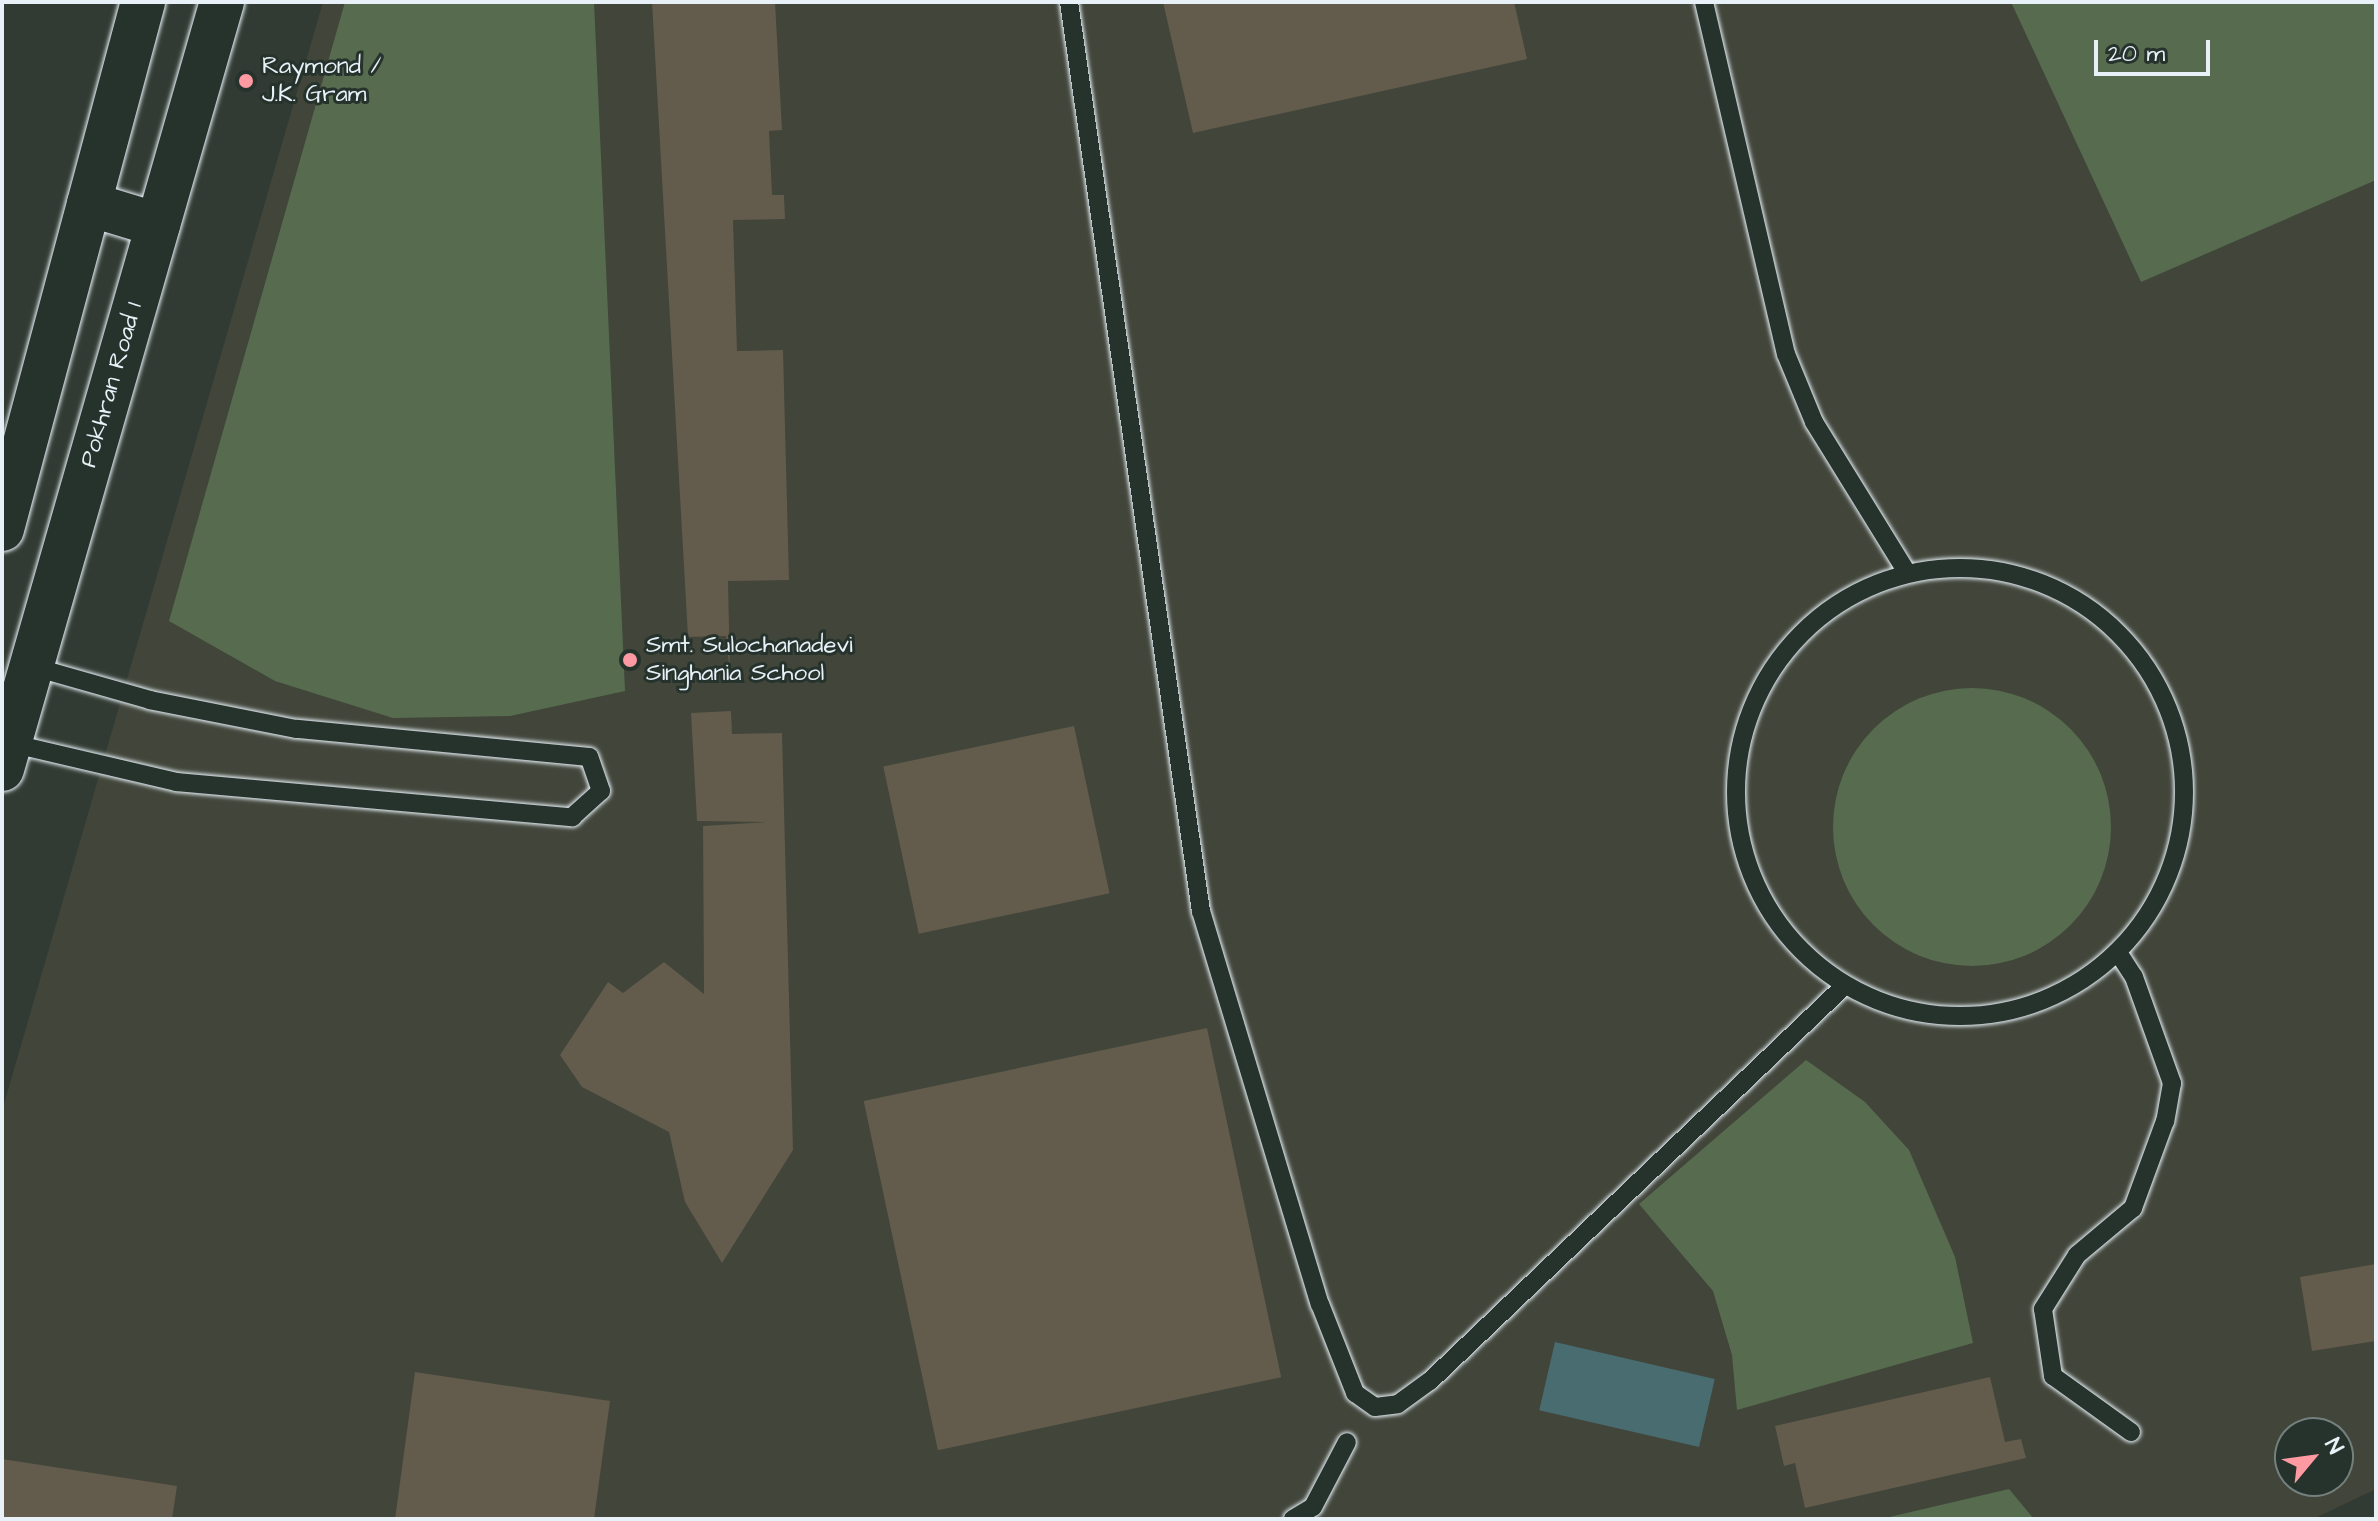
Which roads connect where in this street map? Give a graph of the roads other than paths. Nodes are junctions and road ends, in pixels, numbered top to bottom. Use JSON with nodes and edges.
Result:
{"nodes":[{"id":1,"x":143,"y":2,"type":"edge"},
{"id":2,"x":222,"y":2,"type":"edge"},
{"id":3,"x":1069,"y":2,"type":"edge"},
{"id":4,"x":1704,"y":2,"type":"edge"},
{"id":5,"x":89,"y":204,"type":"junction"},
{"id":6,"x":158,"y":225,"type":"junction"},
{"id":7,"x":2,"y":529,"type":"edge"},
{"id":8,"x":1906,"y":571,"type":"junction"},
{"id":9,"x":31,"y":666,"type":"junction"},
{"id":10,"x":6,"y":756,"type":"edge"},
{"id":11,"x":2119,"y":954,"type":"junction"},
{"id":12,"x":1840,"y":990,"type":"junction"},
{"id":13,"x":2131,"y":1432,"type":"dead end"},
{"id":14,"x":1347,"y":1442,"type":"dead end"},
{"id":15,"x":1293,"y":1519,"type":"edge"}],
"edges":[{"from":1,"to":5,"type":"main road"},
{"from":2,"to":6,"type":"main road","name":"Pokhran Road 1"},
{"from":3,"to":12,"type":"lane"},
{"from":4,"to":8,"type":"lane"},
{"from":5,"to":6,"type":"main road"},
{"from":5,"to":7,"type":"main road"},
{"from":6,"to":9,"type":"main road","name":"Pokhran Road 1"},
{"from":8,"to":11,"type":"lane"},
{"from":8,"to":12,"type":"lane"},
{"from":9,"to":10,"type":"main road","name":"Pokhran Road 1"},
{"from":9,"to":10,"type":"lane"},
{"from":11,"to":12,"type":"lane"},
{"from":11,"to":13,"type":"lane"},
{"from":14,"to":15,"type":"lane"}]}
